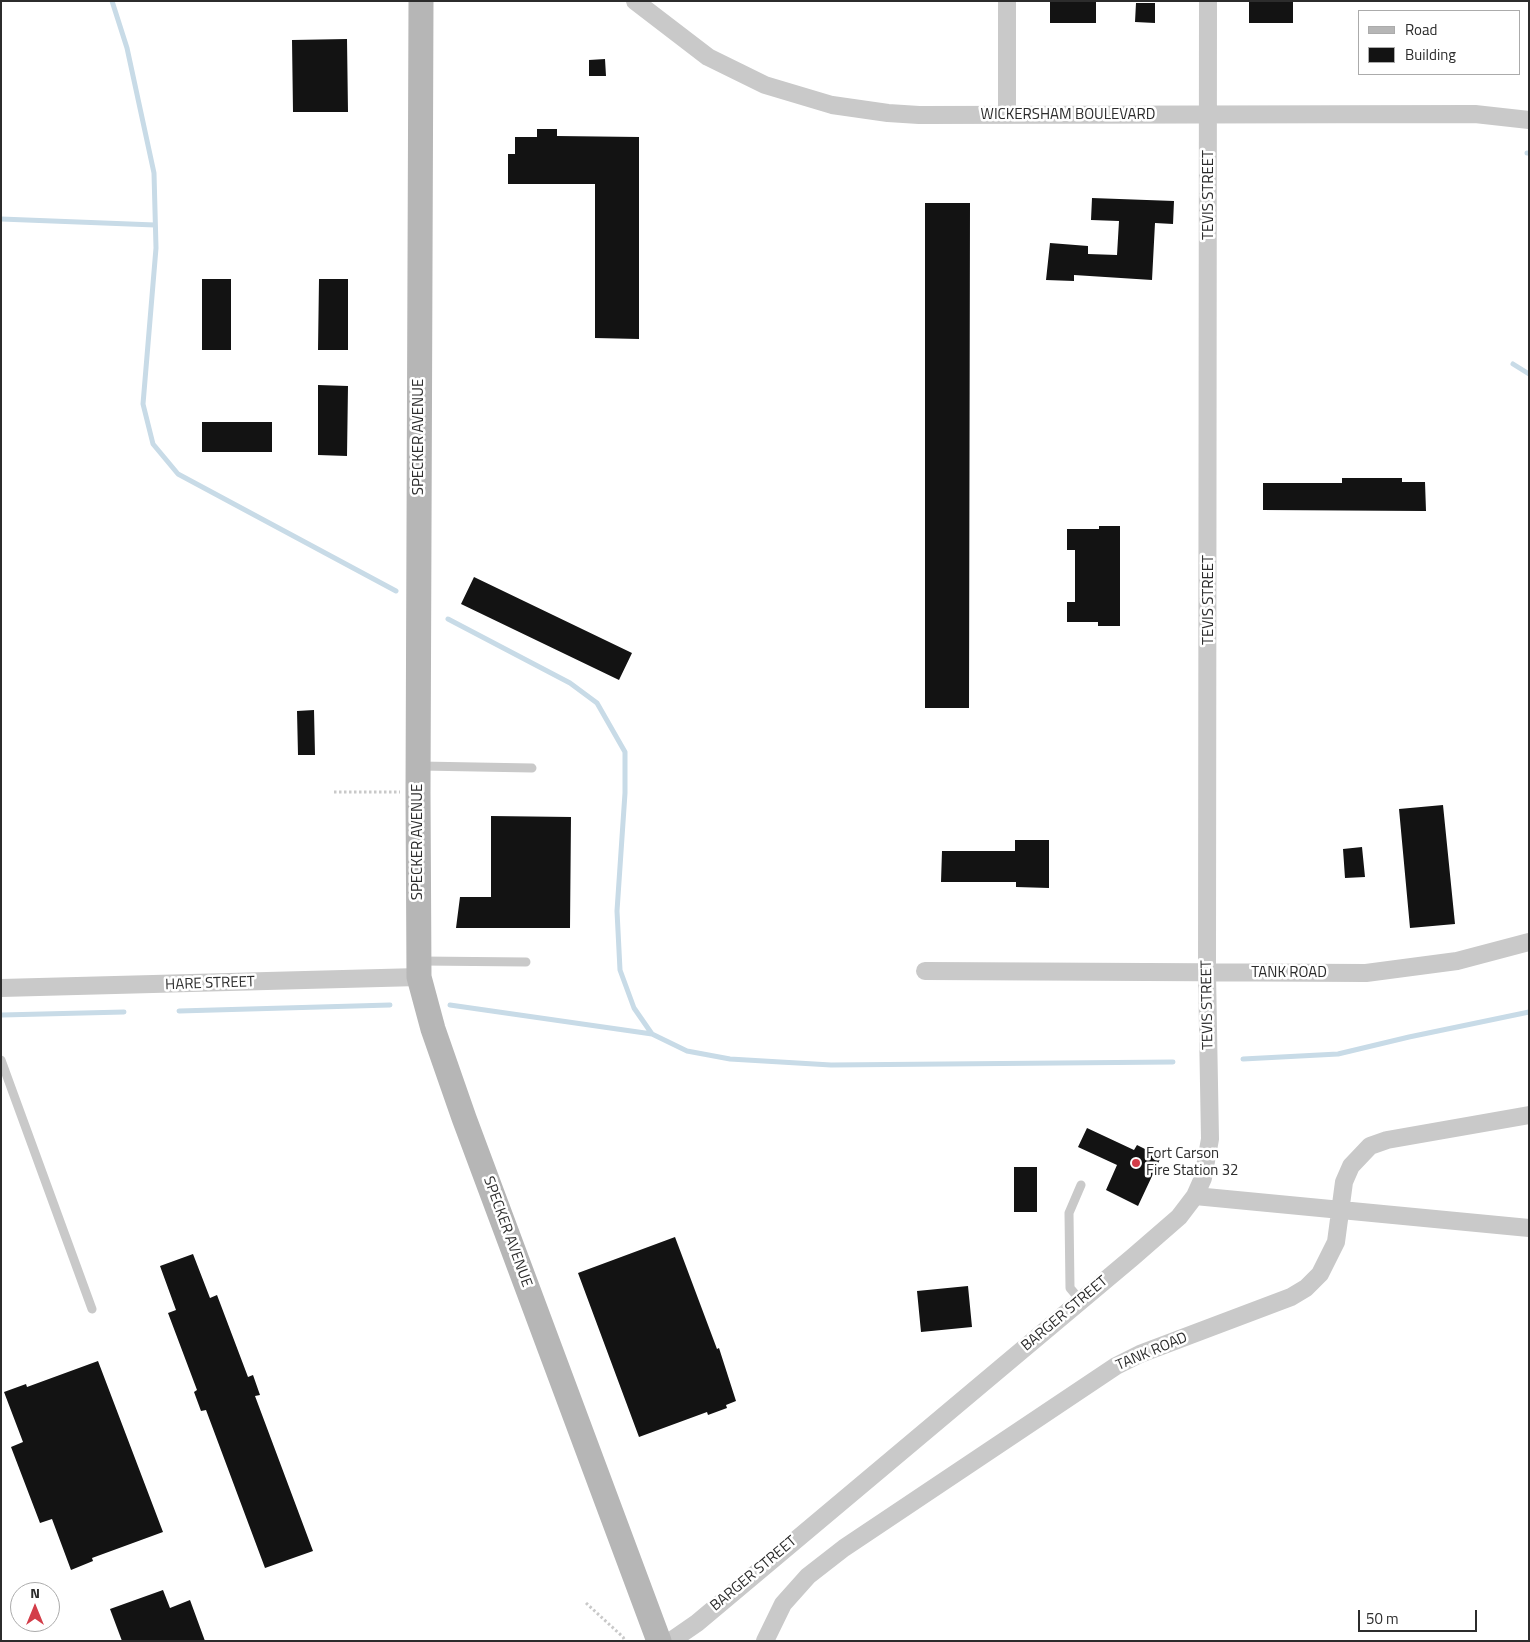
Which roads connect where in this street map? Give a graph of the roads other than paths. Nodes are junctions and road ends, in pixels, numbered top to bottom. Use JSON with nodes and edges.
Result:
{"nodes":[{"id":1,"x":421,"y":1,"type":"edge"},
{"id":2,"x":635,"y":1,"type":"edge"},
{"id":3,"x":1007,"y":1,"type":"edge"},
{"id":4,"x":1208,"y":1,"type":"edge"},
{"id":5,"x":1007,"y":114,"type":"junction"},
{"id":6,"x":1209,"y":115,"type":"junction"},
{"id":7,"x":1529,"y":120,"type":"edge"},
{"id":8,"x":418,"y":766,"type":"junction"},
{"id":9,"x":532,"y":768,"type":"dead end"},
{"id":10,"x":1529,"y":942,"type":"edge"},
{"id":11,"x":526,"y":962,"type":"dead end"},
{"id":12,"x":419,"y":969,"type":"junction"},
{"id":13,"x":925,"y":971,"type":"dead end"},
{"id":14,"x":1207,"y":974,"type":"junction"},
{"id":15,"x":1,"y":988,"type":"edge"},
{"id":16,"x":1,"y":1060,"type":"edge"},
{"id":17,"x":1529,"y":1115,"type":"edge"},
{"id":18,"x":1081,"y":1185,"type":"dead end"},
{"id":19,"x":1195,"y":1196,"type":"junction"},
{"id":20,"x":1341,"y":1210,"type":"junction"},
{"id":21,"x":1529,"y":1228,"type":"edge"},
{"id":22,"x":1081,"y":1301,"type":"junction"},
{"id":23,"x":92,"y":1308,"type":"dead end"},
{"id":24,"x":659,"y":1641,"type":"edge"},
{"id":25,"x":671,"y":1641,"type":"edge"},
{"id":26,"x":765,"y":1641,"type":"edge"}],
"edges":[{"from":1,"to":8,"type":"street","name":"SPECKER AVENUE"},
{"from":2,"to":5,"type":"street","name":"WICKERSHAM BOULEVARD"},
{"from":3,"to":5,"type":"street"},
{"from":4,"to":6,"type":"street","name":"TEVIS STREET"},
{"from":5,"to":6,"type":"street","name":"WICKERSHAM BOULEVARD"},
{"from":6,"to":7,"type":"street","name":"WICKERSHAM BOULEVARD"},
{"from":6,"to":14,"type":"street","name":"TEVIS STREET"},
{"from":8,"to":9,"type":"lane"},
{"from":8,"to":12,"type":"street","name":"SPECKER AVENUE"},
{"from":10,"to":14,"type":"street","name":"TANK ROAD"},
{"from":11,"to":12,"type":"lane"},
{"from":12,"to":15,"type":"street","name":"HARE STREET"},
{"from":12,"to":24,"type":"street","name":"SPECKER AVENUE"},
{"from":13,"to":14,"type":"street","name":"TANK ROAD"},
{"from":14,"to":19,"type":"street","name":"TEVIS STREET"},
{"from":16,"to":23,"type":"lane"},
{"from":17,"to":20,"type":"street","name":"TANK ROAD"},
{"from":18,"to":22,"type":"lane"},
{"from":19,"to":20,"type":"street"},
{"from":19,"to":22,"type":"street","name":"BARGER STREET"},
{"from":20,"to":21,"type":"street"},
{"from":20,"to":26,"type":"street","name":"TANK ROAD"},
{"from":22,"to":25,"type":"street","name":"BARGER STREET"}]}
